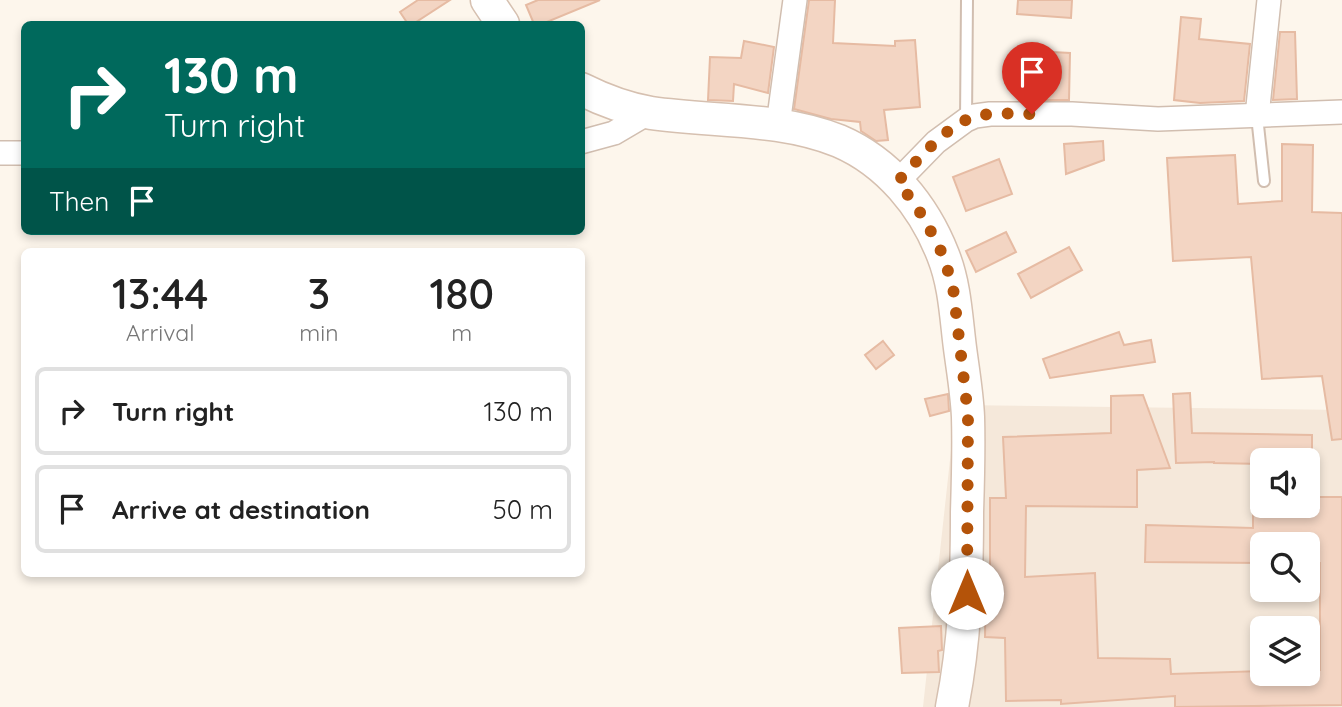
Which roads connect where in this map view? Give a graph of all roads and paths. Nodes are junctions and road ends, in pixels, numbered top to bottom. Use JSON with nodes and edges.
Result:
{"nodes":[{"id":1,"x":487,"y":0,"type":"edge"},
{"id":2,"x":796,"y":0,"type":"edge"},
{"id":3,"x":967,"y":0,"type":"edge"},
{"id":4,"x":1269,"y":0,"type":"edge"},
{"id":5,"x":501,"y":21,"type":"edge"},
{"id":6,"x":585,"y":91,"type":"edge"},
{"id":7,"x":1342,"y":111,"type":"edge"},
{"id":8,"x":648,"y":113,"type":"junction"},
{"id":9,"x":1257,"y":116,"type":"junction"},
{"id":10,"x":966,"y":120,"type":"junction"},
{"id":11,"x":778,"y":125,"type":"junction"},
{"id":12,"x":585,"y":141,"type":"edge"},
{"id":13,"x":0,"y":153,"type":"edge"},
{"id":14,"x":21,"y":153,"type":"edge"},
{"id":15,"x":898,"y":181,"type":"junction"},
{"id":16,"x":1264,"y":181,"type":"dead end"},
{"id":17,"x":952,"y":707,"type":"edge"}],
"edges":[{"from":1,"to":5,"type":"street"},
{"from":2,"to":11,"type":"street"},
{"from":3,"to":10,"type":"lane"},
{"from":4,"to":9,"type":"street"},
{"from":6,"to":8,"type":"street"},
{"from":7,"to":9,"type":"street"},
{"from":8,"to":11,"type":"street"},
{"from":8,"to":12,"type":"street"},
{"from":9,"to":10,"type":"street"},
{"from":9,"to":16,"type":"lane"},
{"from":10,"to":15,"type":"street"},
{"from":11,"to":15,"type":"street"},
{"from":13,"to":14,"type":"street"},
{"from":15,"to":17,"type":"street"}]}
